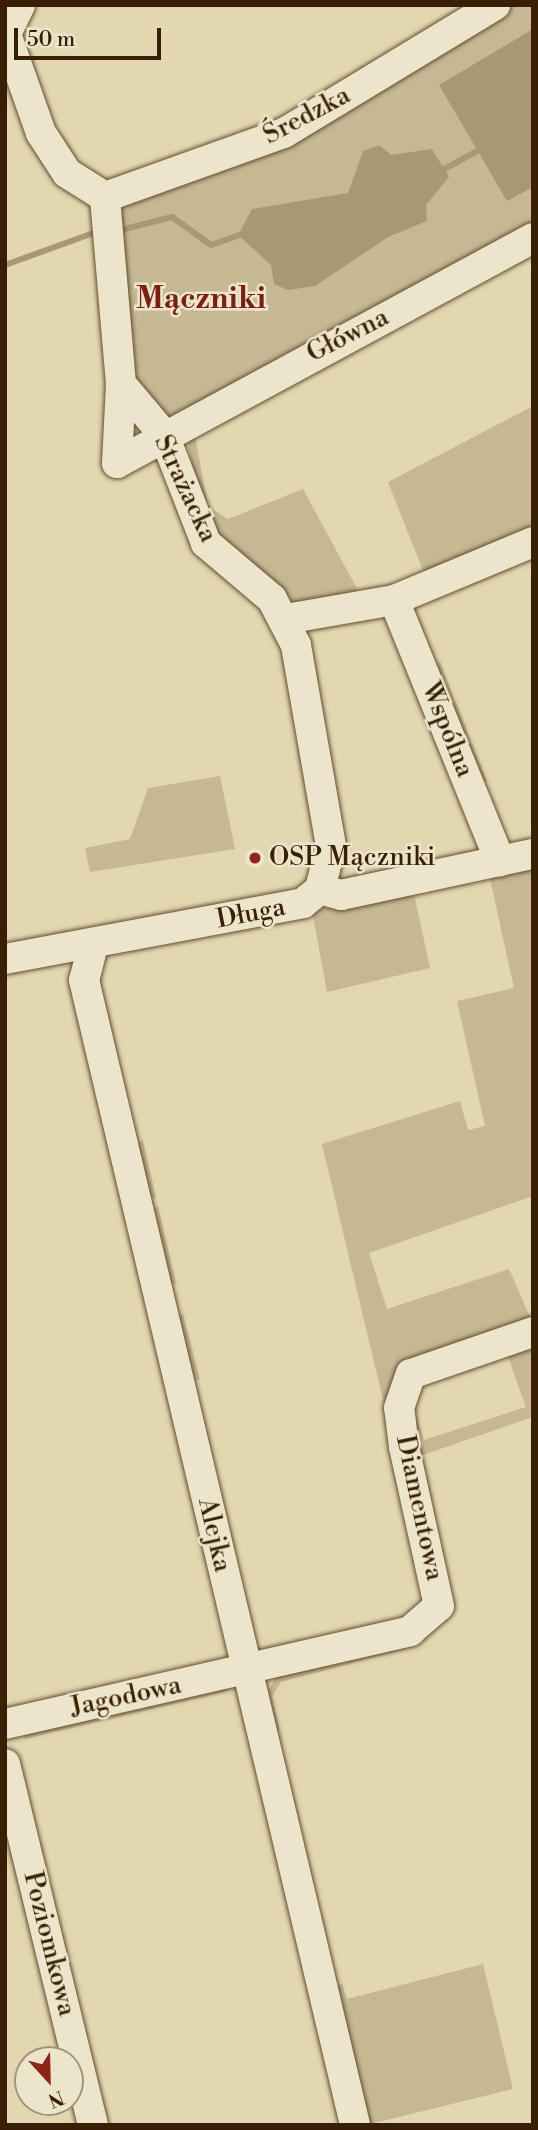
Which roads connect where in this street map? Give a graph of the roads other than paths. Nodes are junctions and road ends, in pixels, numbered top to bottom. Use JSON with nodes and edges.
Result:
{"nodes":[{"id":1,"x":495,"y":5,"type":"edge"},
{"id":2,"x":16,"y":10,"type":"edge"},
{"id":3,"x":105,"y":197,"type":"junction"},
{"id":4,"x":533,"y":237,"type":"edge"},
{"id":5,"x":121,"y":384,"type":"junction"},
{"id":6,"x":164,"y":435,"type":"junction"},
{"id":7,"x":533,"y":542,"type":"edge"},
{"id":8,"x":394,"y":600,"type":"junction"},
{"id":9,"x":286,"y":619,"type":"junction"},
{"id":10,"x":533,"y":855,"type":"edge"},
{"id":11,"x":500,"y":861,"type":"junction"},
{"id":12,"x":320,"y":890,"type":"junction"},
{"id":13,"x":93,"y":945,"type":"junction"},
{"id":14,"x":5,"y":959,"type":"edge"},
{"id":15,"x":533,"y":1332,"type":"edge"},
{"id":16,"x":247,"y":1671,"type":"junction"},
{"id":17,"x":5,"y":1724,"type":"edge"},
{"id":18,"x":5,"y":1763,"type":"edge"},
{"id":19,"x":93,"y":2125,"type":"edge"},
{"id":20,"x":355,"y":2125,"type":"edge"}],
"edges":[{"from":1,"to":3,"type":"street","name":"Średzka"},
{"from":2,"to":3,"type":"street"},
{"from":3,"to":5,"type":"street"},
{"from":4,"to":6,"type":"street","name":"Główna"},
{"from":5,"to":6,"type":"street","name":"Strażacka"},
{"from":5,"to":6,"type":"street","name":"Główna"},
{"from":6,"to":9,"type":"street","name":"Strażacka"},
{"from":7,"to":8,"type":"street"},
{"from":8,"to":9,"type":"street"},
{"from":8,"to":11,"type":"street","name":"Wspólna"},
{"from":9,"to":12,"type":"street"},
{"from":10,"to":11,"type":"street","name":"Długa"},
{"from":11,"to":12,"type":"street","name":"Długa"},
{"from":12,"to":13,"type":"street","name":"Długa"},
{"from":13,"to":14,"type":"street","name":"Długa"},
{"from":13,"to":16,"type":"street","name":"Alejka"},
{"from":15,"to":16,"type":"street","name":"Diamentowa"},
{"from":16,"to":17,"type":"street","name":"Jagodowa"},
{"from":16,"to":20,"type":"street","name":"Alejka"},
{"from":18,"to":19,"type":"street","name":"Poziomkowa"}]}
